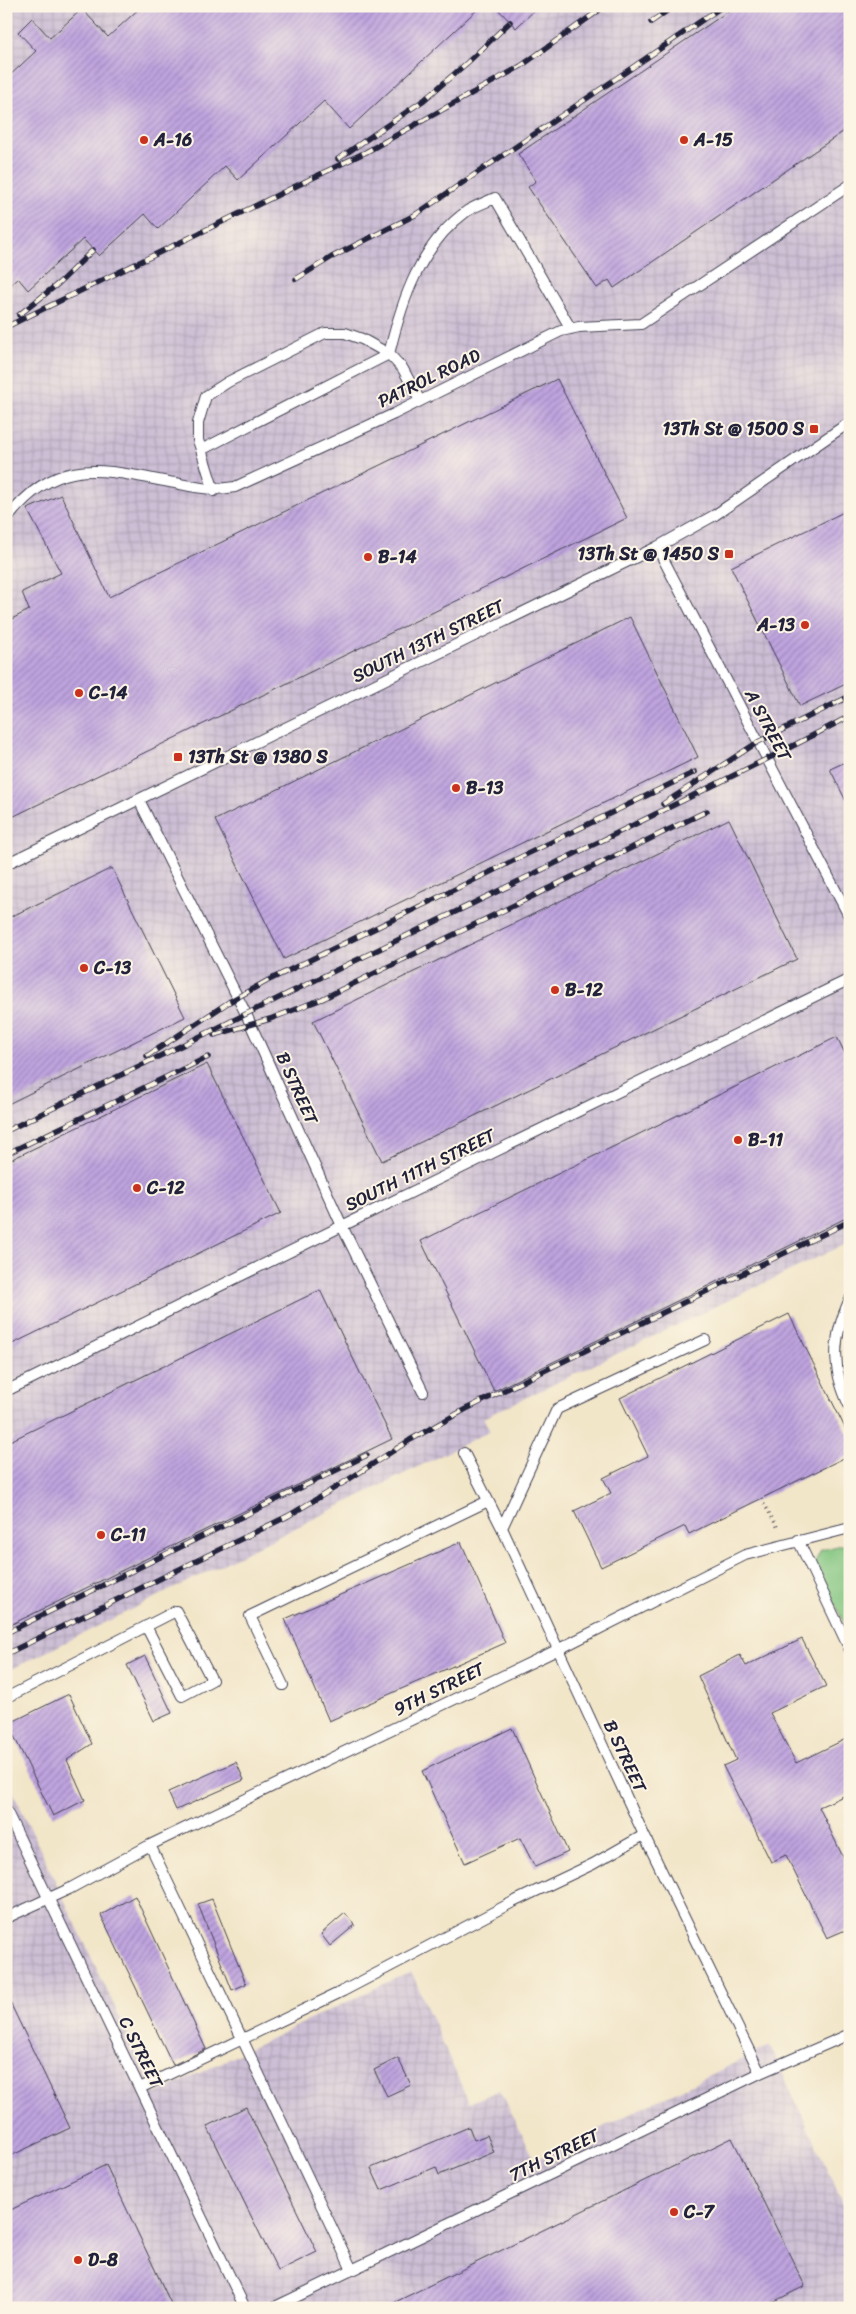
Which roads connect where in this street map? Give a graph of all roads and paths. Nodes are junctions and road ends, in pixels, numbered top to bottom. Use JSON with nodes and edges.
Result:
{"nodes":[{"id":1,"x":850,"y":185,"type":"edge"},
{"id":2,"x":571,"y":329,"type":"junction"},
{"id":3,"x":390,"y":354,"type":"junction"},
{"id":4,"x":420,"y":401,"type":"junction"},
{"id":5,"x":850,"y":422,"type":"edge"},
{"id":6,"x":201,"y":450,"type":"junction"},
{"id":7,"x":214,"y":491,"type":"junction"},
{"id":8,"x":6,"y":520,"type":"edge"},
{"id":9,"x":657,"y":547,"type":"junction"},
{"id":10,"x":138,"y":800,"type":"junction"},
{"id":11,"x":6,"y":864,"type":"edge"},
{"id":12,"x":850,"y":918,"type":"edge"},
{"id":13,"x":850,"y":980,"type":"edge"},
{"id":14,"x":342,"y":1226,"type":"junction"},
{"id":15,"x":850,"y":1299,"type":"edge"},
{"id":16,"x":705,"y":1340,"type":"dead end"},
{"id":17,"x":6,"y":1391,"type":"edge"},
{"id":18,"x":423,"y":1392,"type":"dead end"},
{"id":19,"x":850,"y":1407,"type":"edge"},
{"id":20,"x":464,"y":1452,"type":"dead end"},
{"id":21,"x":488,"y":1501,"type":"junction"},
{"id":22,"x":764,"y":1504,"type":"dead end"},
{"id":23,"x":502,"y":1528,"type":"junction"},
{"id":24,"x":778,"y":1528,"type":"dead end"},
{"id":25,"x":850,"y":1528,"type":"edge"},
{"id":26,"x":798,"y":1540,"type":"junction"},
{"id":27,"x":146,"y":1626,"type":"junction"},
{"id":28,"x":557,"y":1650,"type":"junction"},
{"id":29,"x":850,"y":1650,"type":"edge"},
{"id":30,"x":283,"y":1685,"type":"dead end"},
{"id":31,"x":6,"y":1698,"type":"edge"},
{"id":32,"x":6,"y":1810,"type":"edge"},
{"id":33,"x":644,"y":1835,"type":"junction"},
{"id":34,"x":150,"y":1845,"type":"junction"},
{"id":35,"x":49,"y":1898,"type":"junction"},
{"id":36,"x":6,"y":1918,"type":"edge"},
{"id":37,"x":850,"y":2034,"type":"edge"},
{"id":38,"x":243,"y":2040,"type":"junction"},
{"id":39,"x":760,"y":2073,"type":"junction"},
{"id":40,"x":140,"y":2088,"type":"junction"},
{"id":41,"x":352,"y":2270,"type":"junction"},
{"id":42,"x":245,"y":2308,"type":"edge"},
{"id":43,"x":273,"y":2308,"type":"edge"}],
"edges":[{"from":1,"to":2,"type":"lane","name":"PATROL ROAD"},
{"from":2,"to":3,"type":"lane"},
{"from":2,"to":4,"type":"lane","name":"PATROL ROAD"},
{"from":3,"to":4,"type":"lane"},
{"from":3,"to":6,"type":"lane"},
{"from":3,"to":6,"type":"lane"},
{"from":4,"to":7,"type":"lane","name":"PATROL ROAD"},
{"from":5,"to":9,"type":"lane","name":"SOUTH 13TH STREET"},
{"from":6,"to":7,"type":"lane"},
{"from":7,"to":8,"type":"lane","name":"PATROL ROAD"},
{"from":9,"to":10,"type":"lane","name":"SOUTH 13TH STREET"},
{"from":9,"to":12,"type":"lane","name":"A STREET"},
{"from":10,"to":11,"type":"lane","name":"SOUTH 13TH STREET"},
{"from":10,"to":14,"type":"lane","name":"B STREET"},
{"from":13,"to":14,"type":"lane","name":"SOUTH 11TH STREET"},
{"from":14,"to":17,"type":"lane","name":"SOUTH 11TH STREET"},
{"from":14,"to":18,"type":"lane","name":"B STREET"},
{"from":15,"to":19,"type":"lane"},
{"from":16,"to":23,"type":"lane"},
{"from":20,"to":21,"type":"lane","name":"B STREET"},
{"from":21,"to":23,"type":"lane","name":"B STREET"},
{"from":21,"to":30,"type":"lane"},
{"from":22,"to":24,"type":"path"},
{"from":23,"to":28,"type":"lane","name":"B STREET"},
{"from":25,"to":26,"type":"lane","name":"9TH STREET"},
{"from":26,"to":28,"type":"lane","name":"9TH STREET"},
{"from":26,"to":29,"type":"lane"},
{"from":27,"to":27,"type":"lane"},
{"from":27,"to":31,"type":"lane"},
{"from":28,"to":33,"type":"lane","name":"B STREET"},
{"from":28,"to":34,"type":"lane","name":"9TH STREET"},
{"from":32,"to":35,"type":"lane","name":"C STREET"},
{"from":33,"to":38,"type":"lane"},
{"from":33,"to":39,"type":"lane","name":"B STREET"},
{"from":34,"to":35,"type":"lane","name":"9TH STREET"},
{"from":34,"to":38,"type":"lane"},
{"from":35,"to":36,"type":"lane","name":"9TH STREET"},
{"from":35,"to":40,"type":"lane","name":"C STREET"},
{"from":37,"to":39,"type":"lane","name":"7TH STREET"},
{"from":38,"to":40,"type":"lane"},
{"from":38,"to":41,"type":"lane"},
{"from":39,"to":41,"type":"lane","name":"7TH STREET"},
{"from":40,"to":42,"type":"lane","name":"C STREET"},
{"from":41,"to":43,"type":"lane","name":"7TH STREET"}]}
